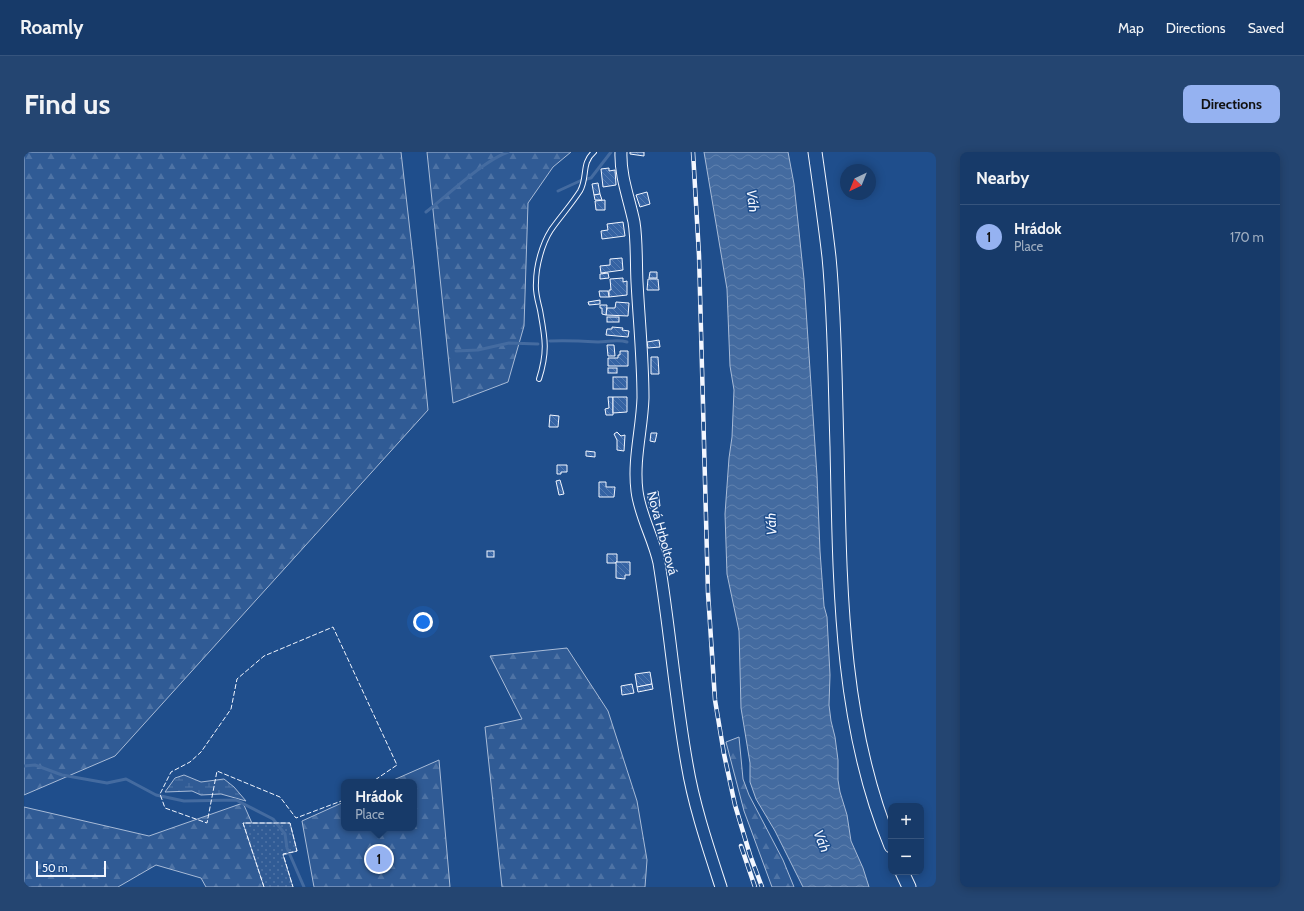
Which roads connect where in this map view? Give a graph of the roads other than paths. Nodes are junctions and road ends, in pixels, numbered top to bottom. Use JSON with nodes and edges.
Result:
{"nodes":[{"id":1,"x":594,"y":152,"type":"edge"},
{"id":2,"x":621,"y":152,"type":"edge"},
{"id":3,"x":815,"y":152,"type":"edge"},
{"id":4,"x":539,"y":379,"type":"dead end"},
{"id":5,"x":889,"y":839,"type":"edge"},
{"id":6,"x":903,"y":875,"type":"edge"},
{"id":7,"x":721,"y":887,"type":"edge"},
{"id":8,"x":909,"y":887,"type":"edge"}],
"edges":[{"from":1,"to":4,"type":"lane"},
{"from":2,"to":7,"type":"street","name":"Nová Hrboltová"},
{"from":3,"to":5,"type":"main road"},
{"from":6,"to":8,"type":"main road"}]}
